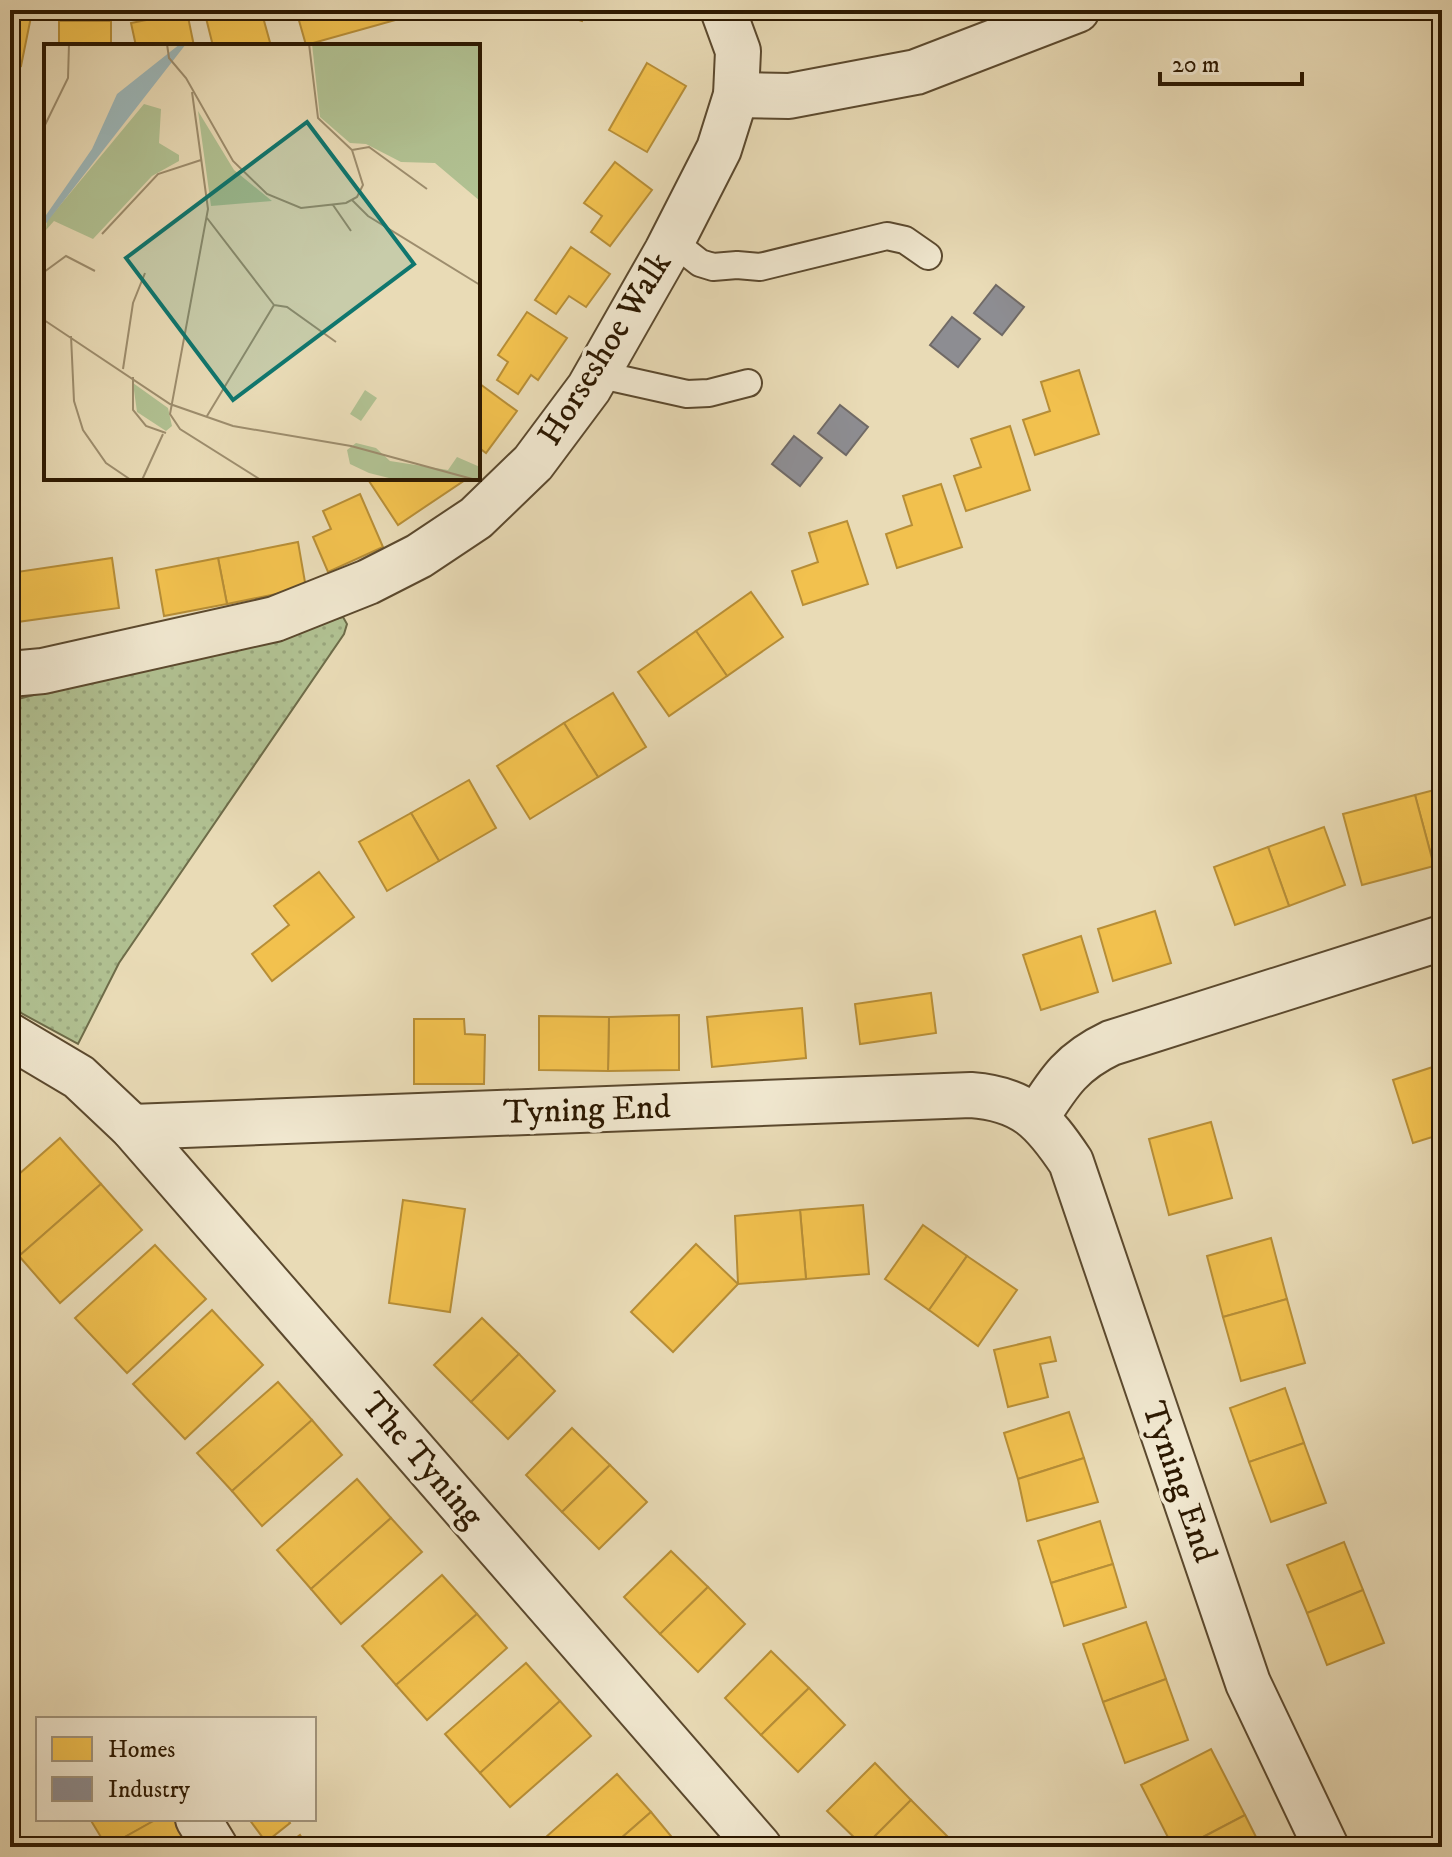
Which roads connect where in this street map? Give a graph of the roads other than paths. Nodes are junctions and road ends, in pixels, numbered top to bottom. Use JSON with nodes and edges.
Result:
{"nodes":[{"id":1,"x":723,"y":10,"type":"edge"},
{"id":2,"x":1077,"y":10,"type":"edge"},
{"id":3,"x":736,"y":95,"type":"junction"},
{"id":4,"x":672,"y":241,"type":"junction"},
{"id":5,"x":928,"y":256,"type":"dead end"},
{"id":6,"x":597,"y":374,"type":"junction"},
{"id":7,"x":748,"y":383,"type":"dead end"},
{"id":8,"x":10,"y":674,"type":"edge"},
{"id":9,"x":1442,"y":938,"type":"edge"},
{"id":10,"x":10,"y":1036,"type":"edge"},
{"id":11,"x":1036,"y":1118,"type":"junction"},
{"id":12,"x":132,"y":1127,"type":"junction"},
{"id":13,"x":199,"y":1821,"type":"edge"},
{"id":14,"x":215,"y":1847,"type":"edge"},
{"id":15,"x":759,"y":1847,"type":"edge"},
{"id":16,"x":1326,"y":1847,"type":"edge"}],
"edges":[{"from":1,"to":3,"type":"street","name":"Horseshoe Walk"},
{"from":2,"to":3,"type":"street"},
{"from":3,"to":4,"type":"street","name":"Horseshoe Walk"},
{"from":4,"to":5,"type":"lane"},
{"from":4,"to":6,"type":"street","name":"Horseshoe Walk"},
{"from":6,"to":7,"type":"lane"},
{"from":6,"to":8,"type":"street","name":"Horseshoe Walk"},
{"from":9,"to":11,"type":"street"},
{"from":10,"to":12,"type":"street","name":"The Tyning"},
{"from":11,"to":12,"type":"street","name":"Tyning End"},
{"from":11,"to":16,"type":"street","name":"Tyning End"},
{"from":12,"to":15,"type":"street","name":"The Tyning"},
{"from":13,"to":14,"type":"street"}]}
